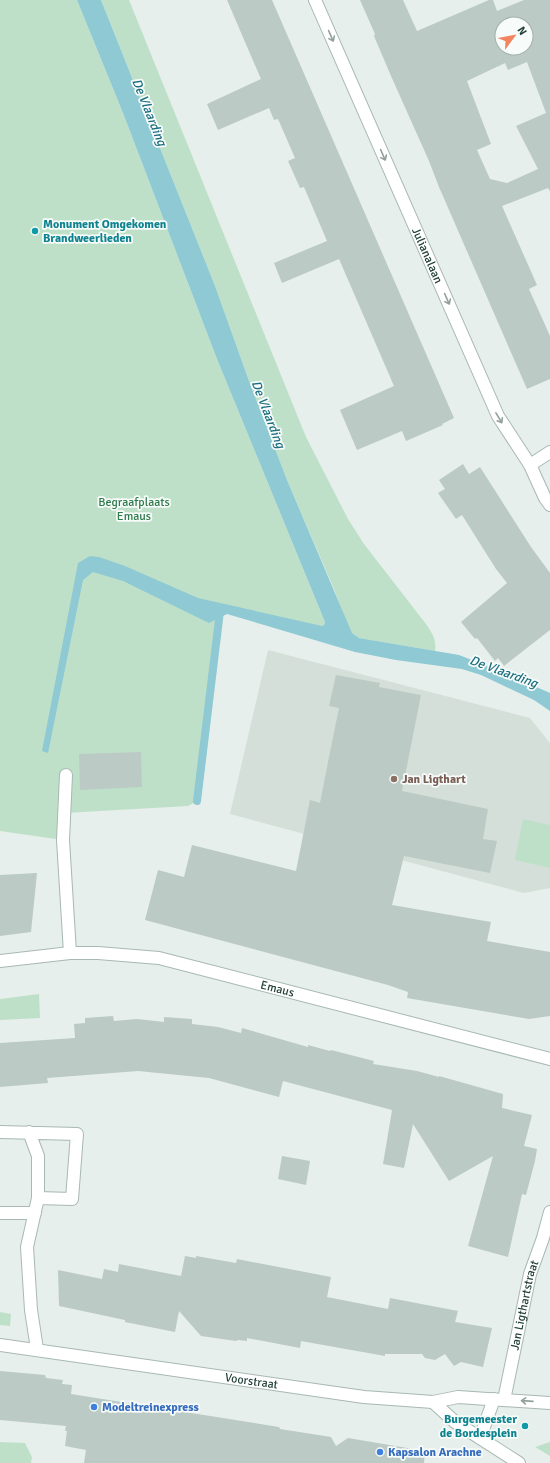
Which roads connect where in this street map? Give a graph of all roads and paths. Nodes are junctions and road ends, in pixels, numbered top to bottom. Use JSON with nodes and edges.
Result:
{"nodes":[{"id":1,"x":315,"y":0,"type":"edge"},
{"id":2,"x":550,"y":452,"type":"edge"},
{"id":3,"x":530,"y":465,"type":"junction"},
{"id":4,"x":550,"y":505,"type":"edge"},
{"id":5,"x":66,"y":775,"type":"dead end"},
{"id":6,"x":70,"y":953,"type":"junction"},
{"id":7,"x":0,"y":962,"type":"edge"},
{"id":8,"x":550,"y":1059,"type":"edge"},
{"id":9,"x":0,"y":1132,"type":"edge"},
{"id":10,"x":29,"y":1132,"type":"junction"},
{"id":11,"x":38,"y":1198,"type":"junction"},
{"id":12,"x":550,"y":1212,"type":"edge"},
{"id":13,"x":0,"y":1213,"type":"edge"},
{"id":14,"x":35,"y":1213,"type":"junction"},
{"id":15,"x":0,"y":1344,"type":"edge"},
{"id":16,"x":37,"y":1349,"type":"junction"},
{"id":17,"x":499,"y":1399,"type":"junction"},
{"id":18,"x":433,"y":1402,"type":"junction"},
{"id":19,"x":550,"y":1403,"type":"edge"},
{"id":20,"x":480,"y":1438,"type":"junction"},
{"id":21,"x":519,"y":1463,"type":"edge"}],
"edges":[{"from":1,"to":3,"type":"street","name":"Julianalaan","one_way":true},
{"from":2,"to":3,"type":"street"},
{"from":3,"to":4,"type":"street","name":"Julianalaan"},
{"from":5,"to":6,"type":"street"},
{"from":6,"to":7,"type":"street","name":"Emaus"},
{"from":6,"to":8,"type":"street","name":"Emaus"},
{"from":9,"to":10,"type":"street"},
{"from":10,"to":11,"type":"street"},
{"from":10,"to":11,"type":"street"},
{"from":11,"to":14,"type":"street"},
{"from":12,"to":17,"type":"street","name":"Jan Ligthartstraat"},
{"from":13,"to":14,"type":"street"},
{"from":14,"to":16,"type":"street"},
{"from":15,"to":16,"type":"street","name":"Voorstraat"},
{"from":16,"to":18,"type":"street","name":"Voorstraat"},
{"from":17,"to":18,"type":"street","name":"Voorstraat"},
{"from":19,"to":17,"type":"street","one_way":true},
{"from":17,"to":20,"type":"street"},
{"from":18,"to":20,"type":"street"},
{"from":20,"to":21,"type":"street"}]}
